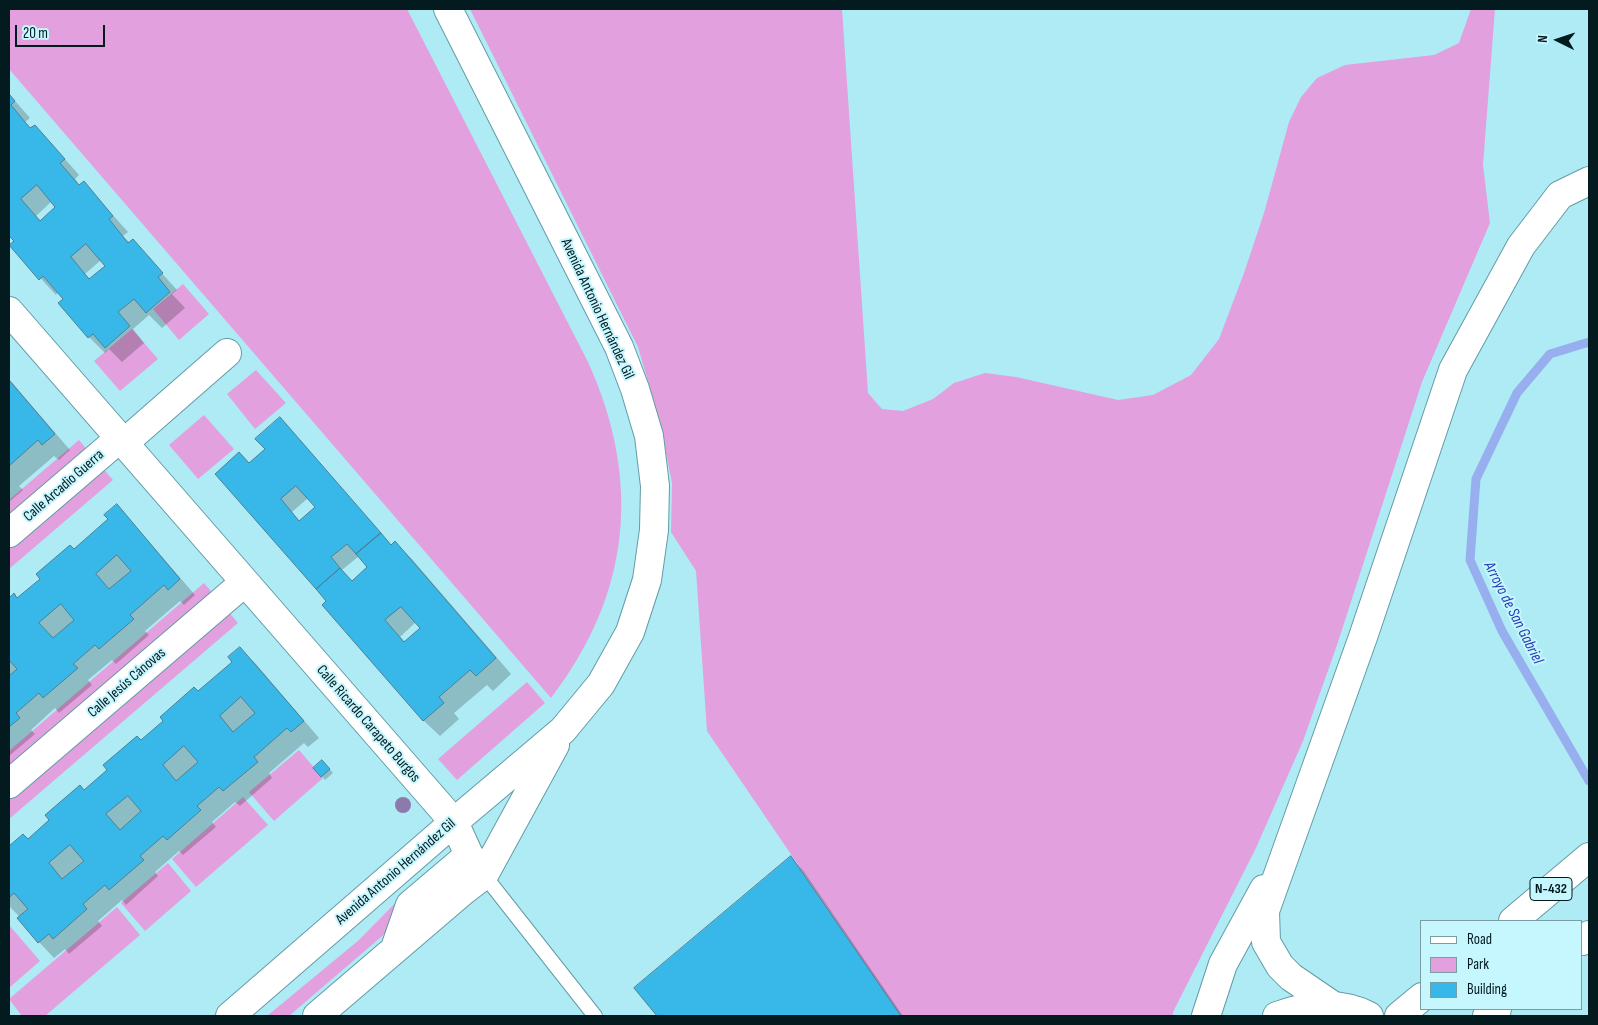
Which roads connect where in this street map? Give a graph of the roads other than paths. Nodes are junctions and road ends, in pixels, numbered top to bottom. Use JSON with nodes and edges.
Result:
{"nodes":[{"id":1,"x":448,"y":9,"type":"edge"},
{"id":2,"x":1589,"y":181,"type":"edge"},
{"id":3,"x":9,"y":311,"type":"edge"},
{"id":4,"x":227,"y":353,"type":"dead end"},
{"id":5,"x":122,"y":441,"type":"junction"},
{"id":6,"x":9,"y":533,"type":"edge"},
{"id":7,"x":245,"y":582,"type":"junction"},
{"id":8,"x":563,"y":730,"type":"junction"},
{"id":9,"x":9,"y":784,"type":"edge"},
{"id":10,"x":454,"y":822,"type":"junction"},
{"id":11,"x":1287,"y":846,"type":"junction"},
{"id":12,"x":1589,"y":857,"type":"edge"},
{"id":13,"x":477,"y":865,"type":"junction"},
{"id":14,"x":1514,"y":920,"type":"edge"},
{"id":15,"x":1420,"y":999,"type":"edge"},
{"id":16,"x":1332,"y":1005,"type":"junction"},
{"id":17,"x":230,"y":1016,"type":"edge"},
{"id":18,"x":316,"y":1016,"type":"edge"},
{"id":19,"x":595,"y":1016,"type":"edge"},
{"id":20,"x":1206,"y":1016,"type":"edge"},
{"id":21,"x":1277,"y":1016,"type":"edge"},
{"id":22,"x":1369,"y":1016,"type":"edge"},
{"id":23,"x":1399,"y":1016,"type":"edge"}],
"edges":[{"from":1,"to":8,"type":"main road","name":"Avenida Antonio Hernández Gil"},
{"from":2,"to":11,"type":"main road"},
{"from":3,"to":5,"type":"main road","name":"Calle Ricardo Carapeto Burgos"},
{"from":4,"to":5,"type":"main road"},
{"from":5,"to":6,"type":"main road","name":"Calle Arcadio Guerra"},
{"from":5,"to":7,"type":"main road","name":"Calle Ricardo Carapeto Burgos"},
{"from":7,"to":9,"type":"main road","name":"Calle Jesús Cánovas"},
{"from":7,"to":10,"type":"main road","name":"Calle Ricardo Carapeto Burgos"},
{"from":8,"to":10,"type":"main road","name":"Avenida Antonio Hernández Gil"},
{"from":8,"to":13,"type":"main road","name":"Avenida Antonio Hernández Gil"},
{"from":10,"to":13,"type":"main road","name":"Calle Ricardo Carapeto Burgos"},
{"from":10,"to":17,"type":"main road","name":"Avenida Antonio Hernández Gil"},
{"from":11,"to":16,"type":"main road"},
{"from":11,"to":20,"type":"main road"},
{"from":12,"to":14,"type":"main road","number":"N-432"},
{"from":13,"to":18,"type":"main road","name":"Avenida Antonio Hernández Gil"},
{"from":13,"to":19,"type":"lane","name":"Calle Ricardo Carapeto Burgos"},
{"from":15,"to":23,"type":"main road"},
{"from":16,"to":21,"type":"main road"},
{"from":16,"to":22,"type":"main road"}]}
